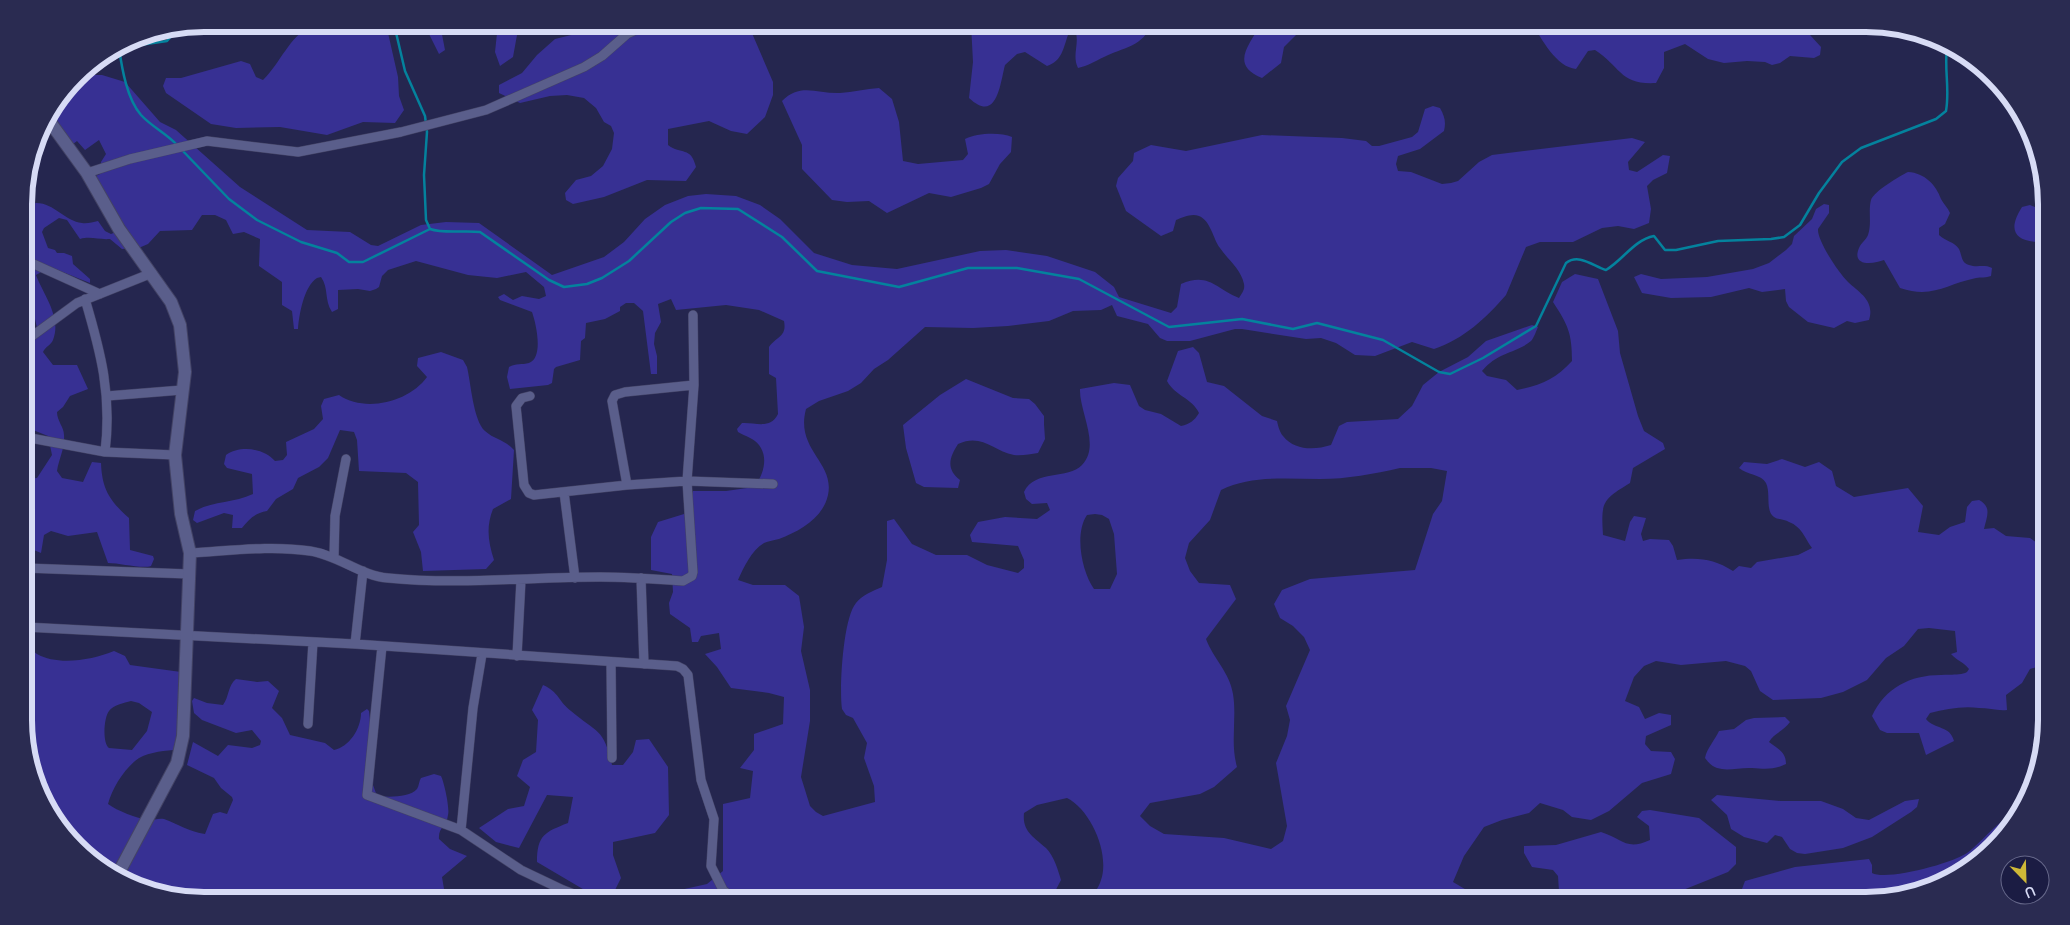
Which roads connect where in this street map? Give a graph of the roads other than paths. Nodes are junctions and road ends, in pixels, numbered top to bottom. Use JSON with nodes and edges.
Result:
{"nodes":[{"id":1,"x":631,"y":32,"type":"edge"},
{"id":2,"x":52,"y":124,"type":"edge"},
{"id":3,"x":87,"y":173,"type":"junction"},
{"id":4,"x":33,"y":264,"type":"edge"},
{"id":5,"x":152,"y":273,"type":"junction"},
{"id":6,"x":100,"y":294,"type":"junction"},
{"id":7,"x":85,"y":299,"type":"junction"},
{"id":8,"x":693,"y":315,"type":"dead end"},
{"id":9,"x":33,"y":335,"type":"edge"},
{"id":10,"x":694,"y":386,"type":"junction"},
{"id":11,"x":182,"y":390,"type":"junction"},
{"id":12,"x":107,"y":396,"type":"junction"},
{"id":13,"x":530,"y":396,"type":"dead end"},
{"id":14,"x":33,"y":438,"type":"edge"},
{"id":15,"x":105,"y":452,"type":"junction"},
{"id":16,"x":175,"y":455,"type":"junction"},
{"id":17,"x":346,"y":459,"type":"dead end"},
{"id":18,"x":687,"y":481,"type":"junction"},
{"id":19,"x":774,"y":484,"type":"dead end"},
{"id":20,"x":627,"y":485,"type":"junction"},
{"id":21,"x":564,"y":492,"type":"junction"},
{"id":22,"x":190,"y":553,"type":"junction"},
{"id":23,"x":334,"y":557,"type":"junction"},
{"id":24,"x":32,"y":568,"type":"edge"},
{"id":25,"x":363,"y":571,"type":"junction"},
{"id":26,"x":189,"y":574,"type":"junction"},
{"id":27,"x":575,"y":578,"type":"junction"},
{"id":28,"x":641,"y":578,"type":"junction"},
{"id":29,"x":521,"y":580,"type":"junction"},
{"id":30,"x":32,"y":628,"type":"edge"},
{"id":31,"x":186,"y":636,"type":"junction"},
{"id":32,"x":313,"y":642,"type":"junction"},
{"id":33,"x":355,"y":644,"type":"junction"},
{"id":34,"x":382,"y":646,"type":"junction"},
{"id":35,"x":482,"y":654,"type":"junction"},
{"id":36,"x":517,"y":656,"type":"junction"},
{"id":37,"x":611,"y":662,"type":"junction"},
{"id":38,"x":644,"y":664,"type":"junction"},
{"id":39,"x":308,"y":724,"type":"dead end"},
{"id":40,"x":612,"y":758,"type":"dead end"},
{"id":41,"x":461,"y":830,"type":"junction"},
{"id":42,"x":120,"y":870,"type":"edge"},
{"id":43,"x":568,"y":892,"type":"edge"},
{"id":44,"x":725,"y":892,"type":"edge"}],
"edges":[{"from":1,"to":3,"type":"street"},
{"from":2,"to":3,"type":"main road"},
{"from":3,"to":5,"type":"main road"},
{"from":4,"to":6,"type":"street"},
{"from":5,"to":6,"type":"street"},
{"from":5,"to":11,"type":"main road"},
{"from":6,"to":7,"type":"street"},
{"from":7,"to":9,"type":"street"},
{"from":7,"to":12,"type":"street"},
{"from":8,"to":10,"type":"street"},
{"from":10,"to":18,"type":"street"},
{"from":10,"to":20,"type":"street"},
{"from":11,"to":12,"type":"street"},
{"from":11,"to":16,"type":"main road"},
{"from":12,"to":15,"type":"street"},
{"from":13,"to":21,"type":"street"},
{"from":14,"to":15,"type":"street"},
{"from":15,"to":16,"type":"street"},
{"from":16,"to":22,"type":"main road"},
{"from":17,"to":23,"type":"street"},
{"from":18,"to":19,"type":"street"},
{"from":18,"to":20,"type":"street"},
{"from":18,"to":28,"type":"street"},
{"from":20,"to":21,"type":"street"},
{"from":21,"to":27,"type":"street"},
{"from":22,"to":23,"type":"street"},
{"from":22,"to":26,"type":"main road"},
{"from":23,"to":25,"type":"street"},
{"from":24,"to":26,"type":"street"},
{"from":25,"to":29,"type":"street"},
{"from":25,"to":33,"type":"street"},
{"from":26,"to":31,"type":"main road"},
{"from":27,"to":28,"type":"street"},
{"from":27,"to":29,"type":"street"},
{"from":28,"to":38,"type":"street"},
{"from":29,"to":36,"type":"street"},
{"from":30,"to":31,"type":"street"},
{"from":31,"to":32,"type":"street"},
{"from":31,"to":42,"type":"main road"},
{"from":32,"to":33,"type":"street"},
{"from":32,"to":39,"type":"street"},
{"from":33,"to":34,"type":"street"},
{"from":34,"to":35,"type":"street"},
{"from":34,"to":41,"type":"street"},
{"from":35,"to":36,"type":"street"},
{"from":35,"to":41,"type":"street"},
{"from":36,"to":37,"type":"street"},
{"from":37,"to":38,"type":"street"},
{"from":37,"to":40,"type":"street"},
{"from":38,"to":44,"type":"street"},
{"from":41,"to":43,"type":"street"}]}
